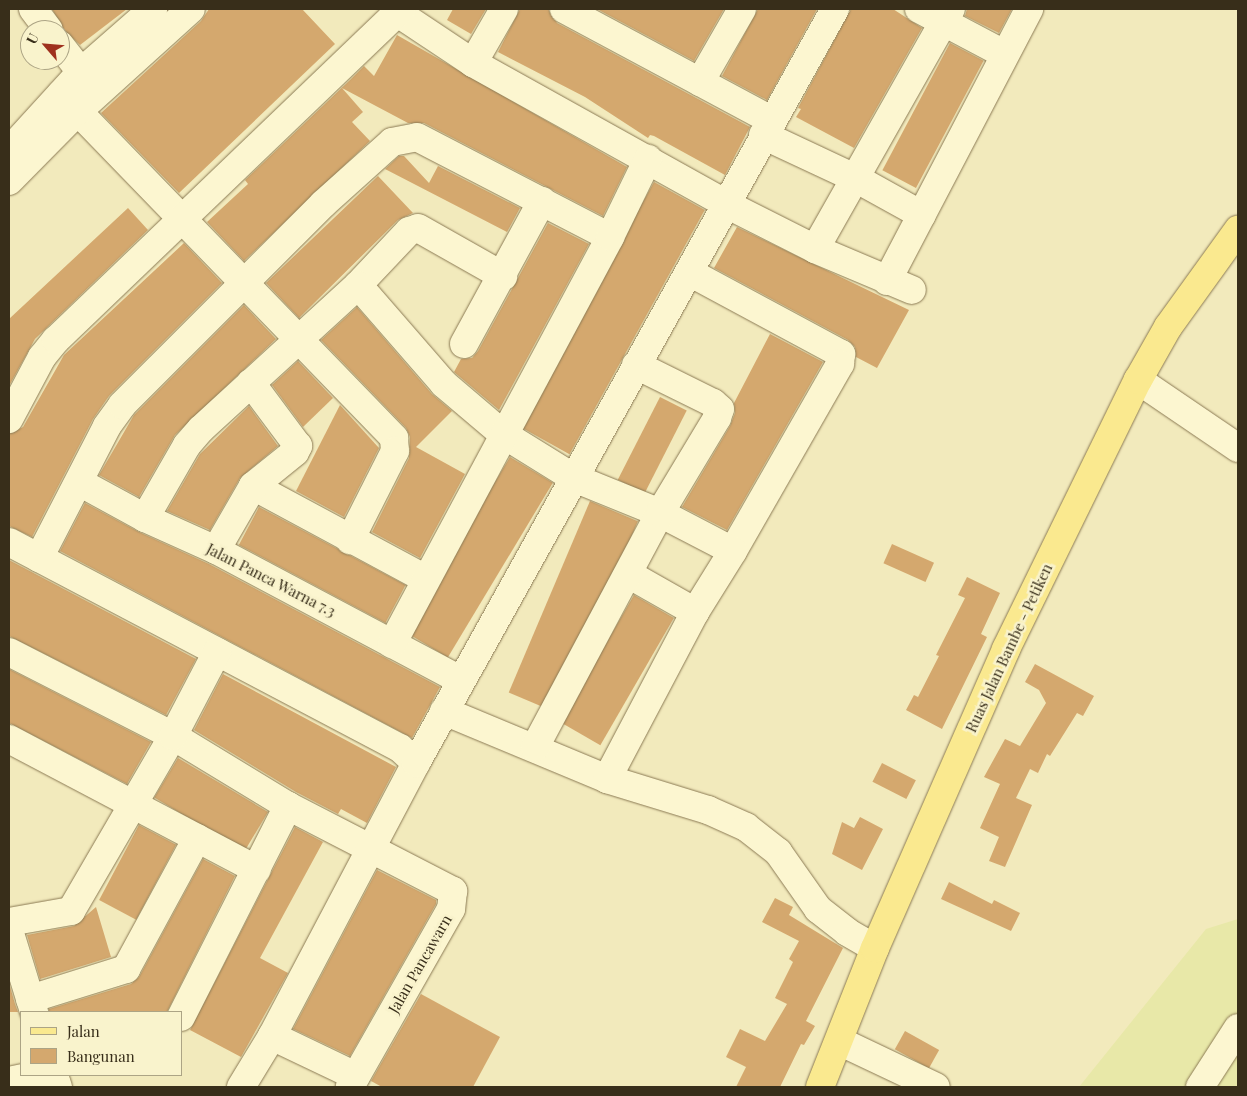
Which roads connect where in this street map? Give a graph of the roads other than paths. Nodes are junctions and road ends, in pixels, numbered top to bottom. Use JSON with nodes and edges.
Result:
{"nodes":[{"id":1,"x":33,"y":9,"type":"edge"},
{"id":2,"x":153,"y":9,"type":"edge"},
{"id":3,"x":191,"y":9,"type":"edge"},
{"id":4,"x":504,"y":9,"type":"edge"},
{"id":5,"x":564,"y":9,"type":"edge"},
{"id":6,"x":742,"y":9,"type":"edge"},
{"id":7,"x":835,"y":9,"type":"edge"},
{"id":8,"x":919,"y":9,"type":"edge"},
{"id":9,"x":1029,"y":9,"type":"edge"},
{"id":10,"x":399,"y":11,"type":"edge"},
{"id":11,"x":948,"y":16,"type":"edge"},
{"id":12,"x":41,"y":20,"type":"edge"},
{"id":13,"x":1004,"y":54,"type":"junction"},
{"id":14,"x":70,"y":57,"type":"edge"},
{"id":15,"x":473,"y":63,"type":"junction"},
{"id":16,"x":81,"y":72,"type":"junction"},
{"id":17,"x":700,"y":82,"type":"junction"},
{"id":18,"x":69,"y":102,"type":"junction"},
{"id":19,"x":767,"y":128,"type":"junction"},
{"id":20,"x":9,"y":151,"type":"edge"},
{"id":21,"x":648,"y":159,"type":"junction"},
{"id":22,"x":857,"y":179,"type":"junction"},
{"id":23,"x":9,"y":181,"type":"edge"},
{"id":24,"x":542,"y":201,"type":"junction"},
{"id":25,"x":726,"y":204,"type":"junction"},
{"id":26,"x":922,"y":215,"type":"junction"},
{"id":27,"x":182,"y":218,"type":"junction"},
{"id":28,"x":1238,"y":230,"type":"edge"},
{"id":29,"x":610,"y":237,"type":"junction"},
{"id":30,"x":814,"y":249,"type":"junction"},
{"id":31,"x":689,"y":272,"type":"junction"},
{"id":32,"x":503,"y":276,"type":"junction"},
{"id":33,"x":247,"y":282,"type":"junction"},
{"id":34,"x":358,"y":285,"type":"junction"},
{"id":35,"x":299,"y":338,"type":"junction"},
{"id":36,"x":464,"y":344,"type":"dead end"},
{"id":37,"x":636,"y":365,"type":"junction"},
{"id":38,"x":1138,"y":380,"type":"junction"},
{"id":39,"x":251,"y":383,"type":"junction"},
{"id":40,"x":9,"y":419,"type":"edge"},
{"id":41,"x":503,"y":434,"type":"junction"},
{"id":42,"x":1238,"y":448,"type":"edge"},
{"id":43,"x":574,"y":478,"type":"junction"},
{"id":44,"x":79,"y":482,"type":"junction"},
{"id":45,"x":252,"y":486,"type":"junction"},
{"id":46,"x":660,"y":513,"type":"junction"},
{"id":47,"x":145,"y":518,"type":"junction"},
{"id":48,"x":350,"y":540,"type":"junction"},
{"id":49,"x":9,"y":542,"type":"edge"},
{"id":50,"x":216,"y":550,"type":"junction"},
{"id":51,"x":732,"y":551,"type":"junction"},
{"id":52,"x":39,"y":558,"type":"junction"},
{"id":53,"x":630,"y":575,"type":"junction"},
{"id":54,"x":426,"y":580,"type":"junction"},
{"id":55,"x":696,"y":612,"type":"junction"},
{"id":56,"x":392,"y":644,"type":"junction"},
{"id":57,"x":9,"y":652,"type":"edge"},
{"id":58,"x":217,"y":652,"type":"junction"},
{"id":59,"x":461,"y":680,"type":"junction"},
{"id":60,"x":444,"y":712,"type":"junction"},
{"id":61,"x":173,"y":736,"type":"junction"},
{"id":62,"x":9,"y":739,"type":"edge"},
{"id":63,"x":536,"y":747,"type":"junction"},
{"id":64,"x":416,"y":763,"type":"junction"},
{"id":65,"x":607,"y":779,"type":"junction"},
{"id":66,"x":134,"y":803,"type":"junction"},
{"id":67,"x":288,"y":806,"type":"junction"},
{"id":68,"x":197,"y":838,"type":"junction"},
{"id":69,"x":372,"y":849,"type":"junction"},
{"id":70,"x":257,"y":870,"type":"junction"},
{"id":71,"x":9,"y":922,"type":"edge"},
{"id":72,"x":9,"y":930,"type":"edge"},
{"id":73,"x":875,"y":948,"type":"junction"},
{"id":74,"x":32,"y":1006,"type":"edge"},
{"id":75,"x":182,"y":1016,"type":"edge"},
{"id":76,"x":1238,"y":1028,"type":"edge"},
{"id":77,"x":272,"y":1036,"type":"junction"},
{"id":78,"x":839,"y":1041,"type":"junction"},
{"id":79,"x":32,"y":1076,"type":"edge"},
{"id":80,"x":9,"y":1081,"type":"edge"},
{"id":81,"x":353,"y":1082,"type":"edge"},
{"id":82,"x":241,"y":1087,"type":"edge"},
{"id":83,"x":820,"y":1087,"type":"edge"},
{"id":84,"x":936,"y":1087,"type":"edge"},
{"id":85,"x":1200,"y":1087,"type":"edge"}],
"edges":[{"from":1,"to":12,"type":"street"},
{"from":2,"to":16,"type":"street"},
{"from":3,"to":18,"type":"street"},
{"from":4,"to":15,"type":"street"},
{"from":5,"to":17,"type":"street"},
{"from":6,"to":17,"type":"street"},
{"from":7,"to":19,"type":"street"},
{"from":8,"to":11,"type":"street"},
{"from":9,"to":13,"type":"street"},
{"from":10,"to":15,"type":"street"},
{"from":10,"to":27,"type":"street"},
{"from":11,"to":13,"type":"street"},
{"from":11,"to":22,"type":"street"},
{"from":13,"to":26,"type":"street"},
{"from":14,"to":16,"type":"street"},
{"from":15,"to":21,"type":"street"},
{"from":16,"to":18,"type":"street"},
{"from":17,"to":19,"type":"street"},
{"from":18,"to":20,"type":"street"},
{"from":18,"to":23,"type":"street"},
{"from":18,"to":27,"type":"street"},
{"from":19,"to":22,"type":"street"},
{"from":19,"to":25,"type":"street"},
{"from":21,"to":25,"type":"street"},
{"from":21,"to":29,"type":"street"},
{"from":22,"to":26,"type":"street"},
{"from":22,"to":30,"type":"street"},
{"from":24,"to":29,"type":"street"},
{"from":24,"to":32,"type":"street"},
{"from":24,"to":33,"type":"street"},
{"from":25,"to":30,"type":"street"},
{"from":25,"to":31,"type":"street"},
{"from":26,"to":30,"type":"street"},
{"from":27,"to":33,"type":"street"},
{"from":27,"to":40,"type":"street"},
{"from":28,"to":38,"type":"main road","name":"Ruas Jalan Bambe - Petiken"},
{"from":29,"to":41,"type":"street"},
{"from":31,"to":37,"type":"street"},
{"from":31,"to":51,"type":"street"},
{"from":32,"to":34,"type":"street"},
{"from":32,"to":36,"type":"street"},
{"from":33,"to":35,"type":"street"},
{"from":33,"to":44,"type":"street"},
{"from":34,"to":35,"type":"street"},
{"from":34,"to":41,"type":"street"},
{"from":35,"to":39,"type":"street"},
{"from":35,"to":48,"type":"street"},
{"from":37,"to":43,"type":"street"},
{"from":37,"to":46,"type":"street"},
{"from":38,"to":42,"type":"street"},
{"from":38,"to":73,"type":"main road","name":"Ruas Jalan Bambe - Petiken"},
{"from":39,"to":45,"type":"street"},
{"from":39,"to":47,"type":"street"},
{"from":41,"to":43,"type":"street"},
{"from":41,"to":54,"type":"street"},
{"from":43,"to":46,"type":"street"},
{"from":43,"to":59,"type":"street"},
{"from":44,"to":47,"type":"street","name":"Jalan Panca Warna 7.3"},
{"from":44,"to":52,"type":"street"},
{"from":45,"to":48,"type":"street"},
{"from":45,"to":50,"type":"street"},
{"from":46,"to":51,"type":"street"},
{"from":46,"to":53,"type":"street"},
{"from":47,"to":50,"type":"street","name":"Jalan Panca Warna 7.3"},
{"from":48,"to":54,"type":"street"},
{"from":49,"to":52,"type":"street"},
{"from":50,"to":56,"type":"street","name":"Jalan Panca Warna 7.3"},
{"from":51,"to":55,"type":"street"},
{"from":52,"to":58,"type":"street"},
{"from":53,"to":55,"type":"street"},
{"from":53,"to":63,"type":"street"},
{"from":54,"to":56,"type":"street"},
{"from":55,"to":65,"type":"street"},
{"from":56,"to":59,"type":"street","name":"Jalan Panca Warna 7.3"},
{"from":57,"to":61,"type":"street"},
{"from":58,"to":61,"type":"street"},
{"from":58,"to":64,"type":"street"},
{"from":59,"to":60,"type":"street"},
{"from":60,"to":63,"type":"street"},
{"from":60,"to":64,"type":"street"},
{"from":61,"to":66,"type":"street"},
{"from":61,"to":67,"type":"street"},
{"from":62,"to":66,"type":"street"},
{"from":63,"to":65,"type":"street"},
{"from":64,"to":69,"type":"street"},
{"from":65,"to":73,"type":"street"},
{"from":66,"to":68,"type":"street"},
{"from":66,"to":71,"type":"street"},
{"from":67,"to":69,"type":"street"},
{"from":67,"to":70,"type":"street"},
{"from":68,"to":70,"type":"street"},
{"from":68,"to":74,"type":"street"},
{"from":69,"to":77,"type":"street"},
{"from":69,"to":81,"type":"street","name":"Jalan Pancawarn"},
{"from":70,"to":75,"type":"street"},
{"from":72,"to":74,"type":"street"},
{"from":73,"to":78,"type":"main road","name":"Ruas Jalan Bambe - Petiken"},
{"from":76,"to":85,"type":"street"},
{"from":77,"to":81,"type":"street"},
{"from":77,"to":82,"type":"street"},
{"from":78,"to":83,"type":"main road","name":"Ruas Jalan Bambe - Petiken"},
{"from":78,"to":84,"type":"street"},
{"from":79,"to":80,"type":"street"}]}
